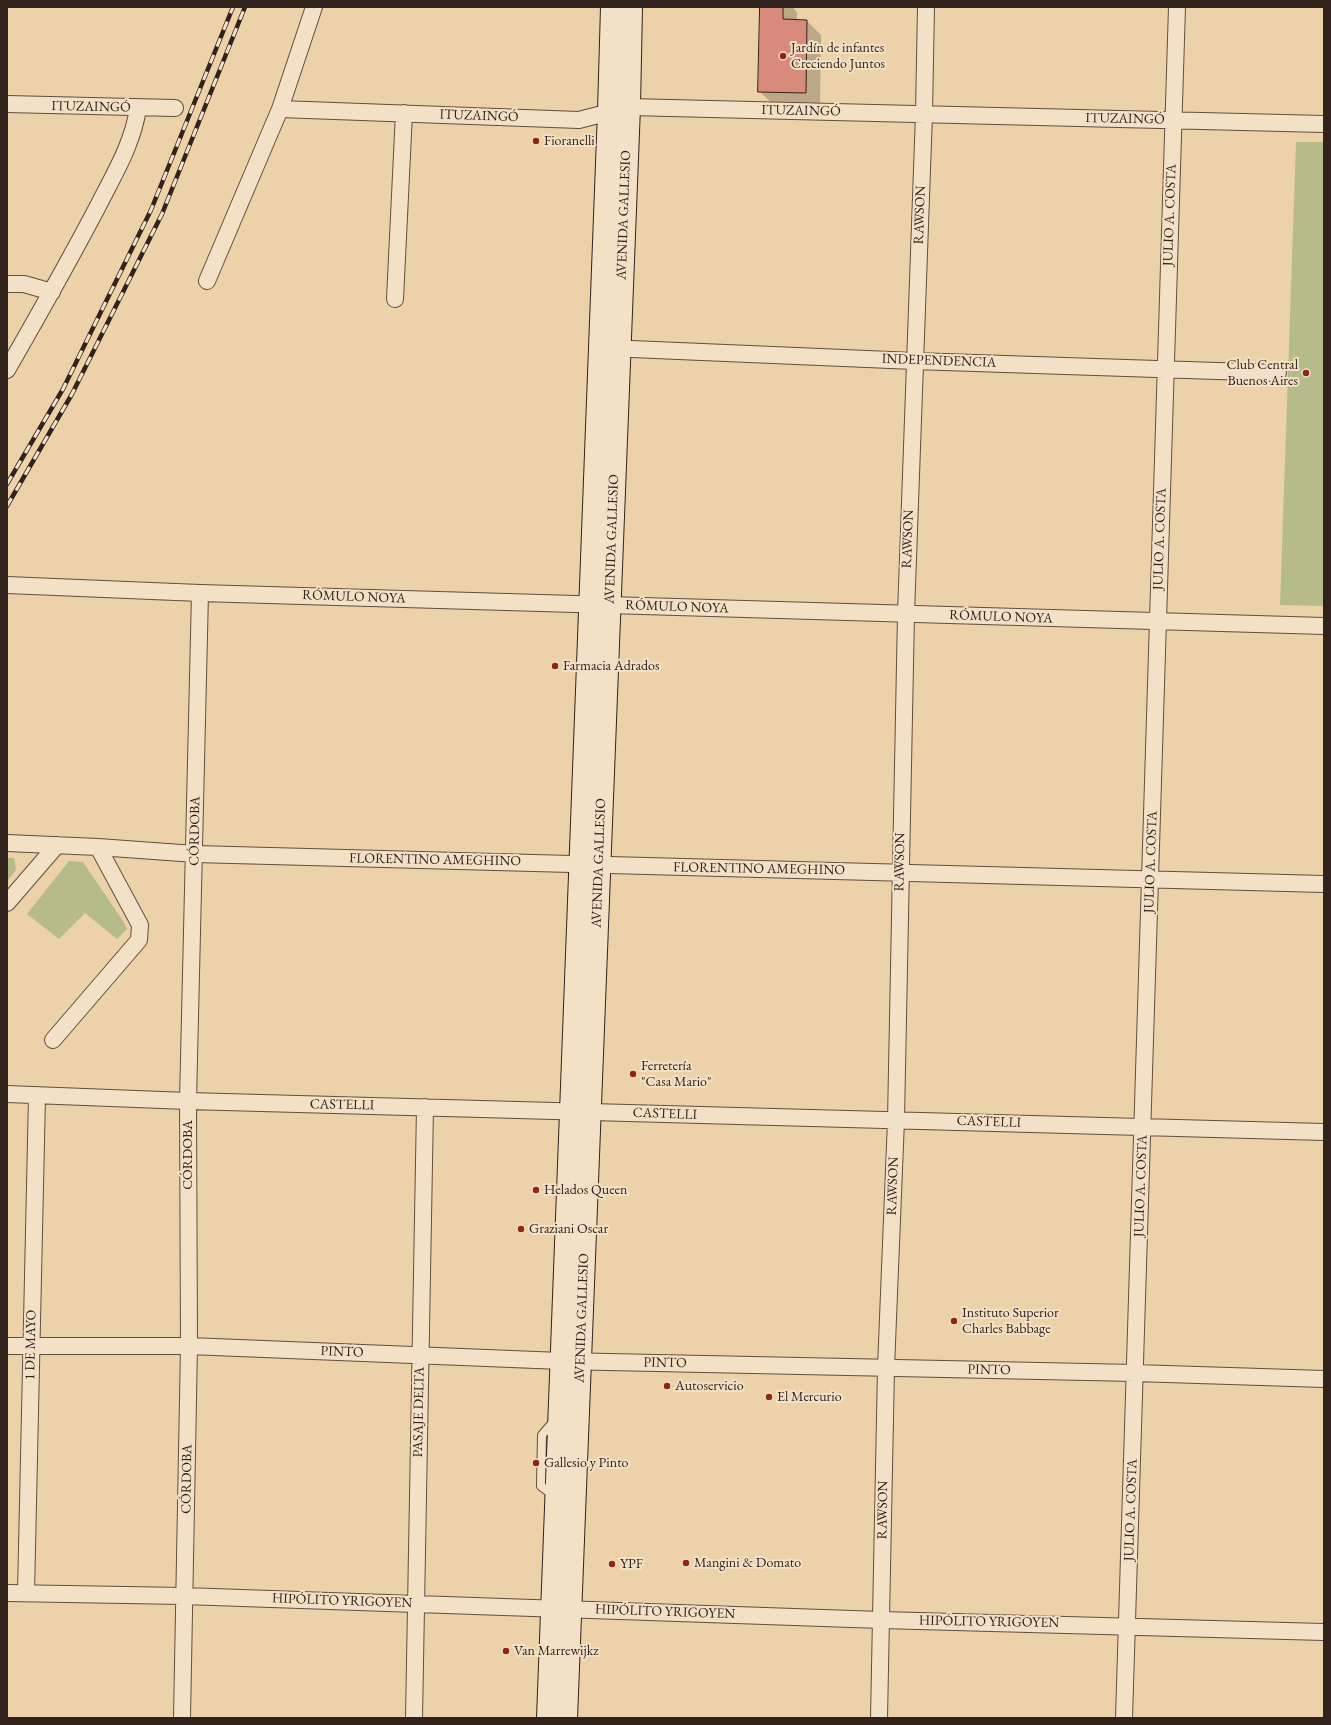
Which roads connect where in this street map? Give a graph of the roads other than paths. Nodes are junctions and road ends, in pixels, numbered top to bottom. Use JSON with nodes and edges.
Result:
{"nodes":[{"id":1,"x":314,"y":7,"type":"edge"},
{"id":2,"x":612,"y":7,"type":"edge"},
{"id":3,"x":631,"y":7,"type":"edge"},
{"id":4,"x":926,"y":7,"type":"edge"},
{"id":5,"x":1177,"y":7,"type":"edge"},
{"id":6,"x":7,"y":104,"type":"edge"},
{"id":7,"x":138,"y":108,"type":"junction"},
{"id":8,"x":175,"y":108,"type":"dead end"},
{"id":9,"x":280,"y":109,"type":"junction"},
{"id":10,"x":619,"y":109,"type":"junction"},
{"id":11,"x":404,"y":113,"type":"junction"},
{"id":12,"x":924,"y":114,"type":"junction"},
{"id":13,"x":1173,"y":121,"type":"junction"},
{"id":14,"x":1324,"y":124,"type":"edge"},
{"id":15,"x":206,"y":281,"type":"dead end"},
{"id":16,"x":7,"y":284,"type":"edge"},
{"id":17,"x":52,"y":292,"type":"junction"},
{"id":18,"x":395,"y":298,"type":"dead end"},
{"id":19,"x":609,"y":348,"type":"junction"},
{"id":20,"x":914,"y":361,"type":"junction"},
{"id":21,"x":7,"y":370,"type":"edge"},
{"id":22,"x":1166,"y":370,"type":"junction"},
{"id":23,"x":1278,"y":373,"type":"dead end"},
{"id":24,"x":7,"y":585,"type":"edge"},
{"id":25,"x":200,"y":593,"type":"junction"},
{"id":26,"x":600,"y":605,"type":"junction"},
{"id":27,"x":906,"y":614,"type":"junction"},
{"id":28,"x":1158,"y":621,"type":"junction"},
{"id":29,"x":1324,"y":626,"type":"edge"},
{"id":30,"x":7,"y":843,"type":"edge"},
{"id":31,"x":57,"y":845,"type":"junction"},
{"id":32,"x":98,"y":847,"type":"junction"},
{"id":33,"x":195,"y":854,"type":"junction"},
{"id":34,"x":590,"y":864,"type":"junction"},
{"id":35,"x":900,"y":872,"type":"junction"},
{"id":36,"x":1150,"y":879,"type":"junction"},
{"id":37,"x":1324,"y":884,"type":"edge"},
{"id":38,"x":7,"y":903,"type":"edge"},
{"id":39,"x":53,"y":1040,"type":"dead end"},
{"id":40,"x":7,"y":1094,"type":"edge"},
{"id":41,"x":37,"y":1096,"type":"junction"},
{"id":42,"x":188,"y":1101,"type":"junction"},
{"id":43,"x":424,"y":1107,"type":"junction"},
{"id":44,"x":580,"y":1111,"type":"junction"},
{"id":45,"x":896,"y":1120,"type":"junction"},
{"id":46,"x":1143,"y":1127,"type":"junction"},
{"id":47,"x":1324,"y":1132,"type":"edge"},
{"id":48,"x":7,"y":1346,"type":"edge"},
{"id":49,"x":31,"y":1346,"type":"junction"},
{"id":50,"x":189,"y":1346,"type":"junction"},
{"id":51,"x":420,"y":1355,"type":"junction"},
{"id":52,"x":571,"y":1362,"type":"junction"},
{"id":53,"x":886,"y":1368,"type":"junction"},
{"id":54,"x":1135,"y":1373,"type":"junction"},
{"id":55,"x":1324,"y":1379,"type":"edge"},
{"id":56,"x":7,"y":1592,"type":"edge"},
{"id":57,"x":26,"y":1593,"type":"junction"},
{"id":58,"x":184,"y":1596,"type":"junction"},
{"id":59,"x":416,"y":1603,"type":"junction"},
{"id":60,"x":562,"y":1609,"type":"junction"},
{"id":61,"x":881,"y":1620,"type":"junction"},
{"id":62,"x":1127,"y":1626,"type":"junction"},
{"id":63,"x":1324,"y":1632,"type":"edge"},
{"id":64,"x":182,"y":1718,"type":"edge"},
{"id":65,"x":414,"y":1718,"type":"edge"},
{"id":66,"x":548,"y":1718,"type":"edge"},
{"id":67,"x":566,"y":1718,"type":"edge"},
{"id":68,"x":879,"y":1718,"type":"edge"},
{"id":69,"x":1124,"y":1718,"type":"edge"}],
"edges":[{"from":1,"to":9,"type":"street"},
{"from":2,"to":10,"type":"main road","name":"AVENIDA GALLESIO"},
{"from":3,"to":10,"type":"main road","name":"AVENIDA GALLESIO"},
{"from":4,"to":12,"type":"street","name":"RAWSON"},
{"from":5,"to":13,"type":"street","name":"JULIO A. COSTA"},
{"from":6,"to":7,"type":"street","name":"ITUZAINGÓ"},
{"from":7,"to":8,"type":"street","name":"ITUZAINGÓ"},
{"from":7,"to":17,"type":"street"},
{"from":9,"to":11,"type":"street","name":"ITUZAINGÓ"},
{"from":9,"to":15,"type":"street"},
{"from":10,"to":11,"type":"street","name":"ITUZAINGÓ"},
{"from":10,"to":12,"type":"street","name":"ITUZAINGÓ"},
{"from":10,"to":19,"type":"main road","name":"AVENIDA GALLESIO"},
{"from":11,"to":18,"type":"street"},
{"from":12,"to":13,"type":"street","name":"ITUZAINGÓ"},
{"from":12,"to":20,"type":"street","name":"RAWSON"},
{"from":13,"to":14,"type":"street","name":"ITUZAINGÓ"},
{"from":13,"to":22,"type":"street","name":"JULIO A. COSTA"},
{"from":16,"to":17,"type":"street"},
{"from":17,"to":21,"type":"street"},
{"from":19,"to":20,"type":"street","name":"INDEPENDENCIA"},
{"from":19,"to":26,"type":"main road","name":"AVENIDA GALLESIO"},
{"from":20,"to":22,"type":"street","name":"INDEPENDENCIA"},
{"from":20,"to":27,"type":"street","name":"RAWSON"},
{"from":22,"to":23,"type":"street","name":"INDEPENDENCIA"},
{"from":22,"to":28,"type":"street","name":"JULIO A. COSTA"},
{"from":24,"to":25,"type":"street","name":"RÓMULO NOYA"},
{"from":25,"to":26,"type":"street","name":"RÓMULO NOYA"},
{"from":25,"to":33,"type":"street","name":"CÓRDOBA"},
{"from":26,"to":27,"type":"street","name":"RÓMULO NOYA"},
{"from":26,"to":34,"type":"main road","name":"AVENIDA GALLESIO"},
{"from":27,"to":28,"type":"street","name":"RÓMULO NOYA"},
{"from":27,"to":35,"type":"street","name":"RAWSON"},
{"from":28,"to":29,"type":"street","name":"RÓMULO NOYA"},
{"from":28,"to":36,"type":"street","name":"JULIO A. COSTA"},
{"from":30,"to":31,"type":"street","name":"FLORENTINO AMEGHINO"},
{"from":31,"to":32,"type":"street","name":"FLORENTINO AMEGHINO"},
{"from":31,"to":38,"type":"street"},
{"from":32,"to":33,"type":"street","name":"FLORENTINO AMEGHINO"},
{"from":32,"to":39,"type":"street"},
{"from":33,"to":34,"type":"street","name":"FLORENTINO AMEGHINO"},
{"from":33,"to":42,"type":"street","name":"CÓRDOBA"},
{"from":34,"to":35,"type":"street","name":"FLORENTINO AMEGHINO"},
{"from":34,"to":44,"type":"main road","name":"AVENIDA GALLESIO"},
{"from":35,"to":36,"type":"street","name":"FLORENTINO AMEGHINO"},
{"from":35,"to":45,"type":"street","name":"RAWSON"},
{"from":36,"to":37,"type":"street","name":"FLORENTINO AMEGHINO"},
{"from":36,"to":46,"type":"street","name":"JULIO A. COSTA"},
{"from":40,"to":41,"type":"street","name":"CASTELLI"},
{"from":41,"to":42,"type":"street","name":"CASTELLI"},
{"from":41,"to":49,"type":"street","name":"1 DE MAYO"},
{"from":42,"to":43,"type":"street","name":"CASTELLI"},
{"from":42,"to":50,"type":"street","name":"CÓRDOBA"},
{"from":43,"to":44,"type":"street","name":"CASTELLI"},
{"from":43,"to":51,"type":"street","name":"PASAJE DELTA"},
{"from":44,"to":45,"type":"street","name":"CASTELLI"},
{"from":44,"to":52,"type":"main road","name":"AVENIDA GALLESIO"},
{"from":45,"to":46,"type":"street","name":"CASTELLI"},
{"from":45,"to":53,"type":"street","name":"RAWSON"},
{"from":46,"to":47,"type":"street","name":"CASTELLI"},
{"from":46,"to":54,"type":"street","name":"JULIO A. COSTA"},
{"from":48,"to":49,"type":"street","name":"PINTO"},
{"from":49,"to":50,"type":"street","name":"PINTO"},
{"from":49,"to":57,"type":"street","name":"1 DE MAYO"},
{"from":50,"to":51,"type":"street","name":"PINTO"},
{"from":50,"to":58,"type":"street","name":"CÓRDOBA"},
{"from":51,"to":52,"type":"street","name":"PINTO"},
{"from":51,"to":59,"type":"street","name":"PASAJE DELTA"},
{"from":52,"to":53,"type":"street","name":"PINTO"},
{"from":52,"to":60,"type":"main road","name":"AVENIDA GALLESIO"},
{"from":52,"to":60,"type":"main road","name":"AVENIDA GALLESIO"},
{"from":53,"to":54,"type":"street","name":"PINTO"},
{"from":53,"to":61,"type":"street","name":"RAWSON"},
{"from":54,"to":55,"type":"street","name":"PINTO"},
{"from":54,"to":62,"type":"street","name":"JULIO A. COSTA"},
{"from":56,"to":57,"type":"street","name":"HIPÓLITO YRIGOYEN"},
{"from":57,"to":58,"type":"street","name":"HIPÓLITO YRIGOYEN"},
{"from":58,"to":59,"type":"street","name":"HIPÓLITO YRIGOYEN"},
{"from":58,"to":64,"type":"street","name":"CÓRDOBA"},
{"from":59,"to":60,"type":"street","name":"HIPÓLITO YRIGOYEN"},
{"from":59,"to":65,"type":"street","name":"PASAJE DELTA"},
{"from":60,"to":61,"type":"street","name":"HIPÓLITO YRIGOYEN"},
{"from":60,"to":66,"type":"main road","name":"AVENIDA GALLESIO"},
{"from":60,"to":67,"type":"main road","name":"AVENIDA GALLESIO"},
{"from":61,"to":62,"type":"street","name":"HIPÓLITO YRIGOYEN"},
{"from":61,"to":68,"type":"street","name":"RAWSON"},
{"from":62,"to":63,"type":"street","name":"HIPÓLITO YRIGOYEN"},
{"from":62,"to":69,"type":"street","name":"JULIO A. COSTA"}]}
